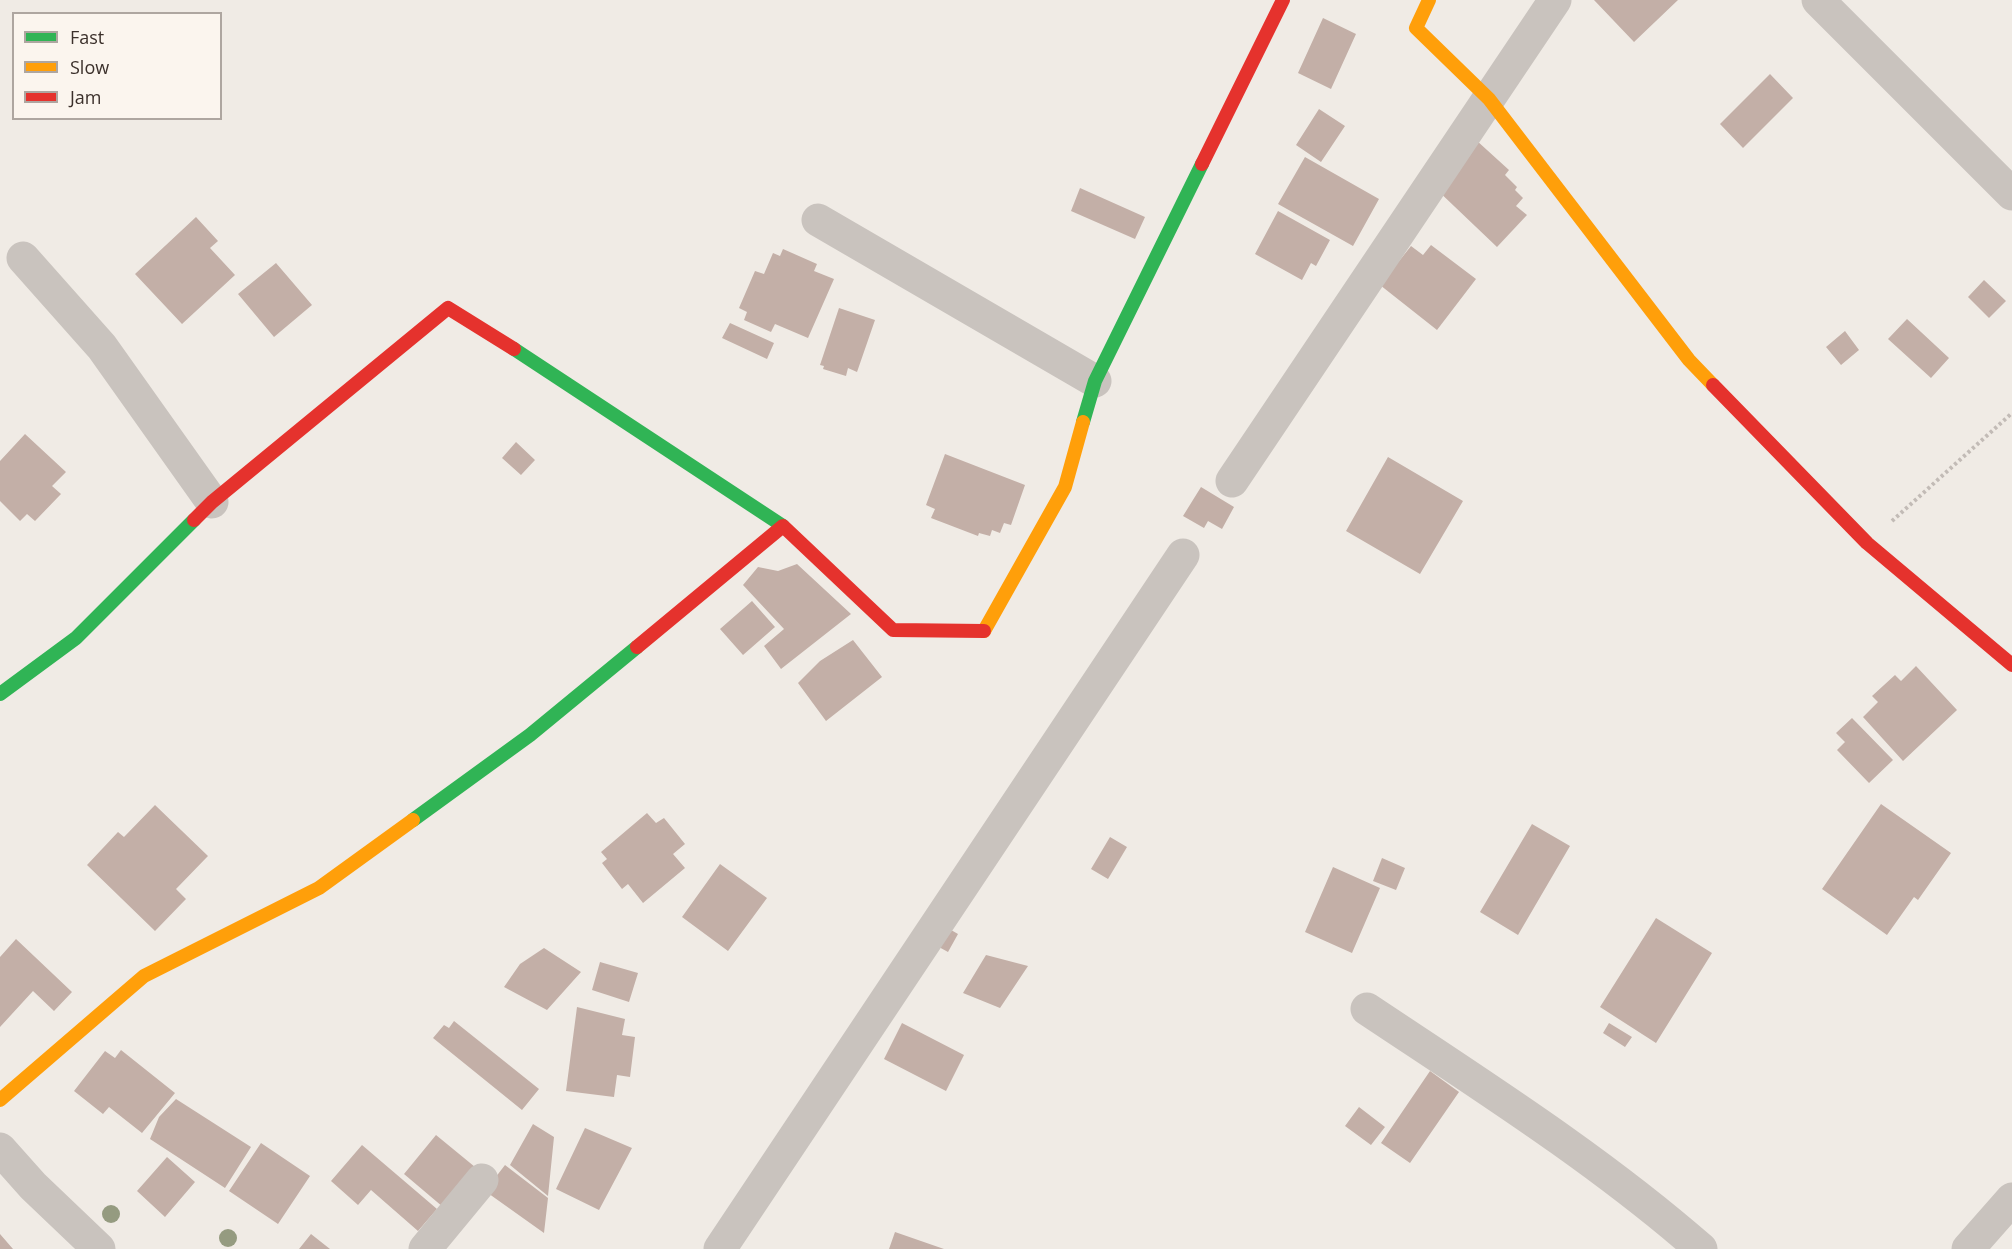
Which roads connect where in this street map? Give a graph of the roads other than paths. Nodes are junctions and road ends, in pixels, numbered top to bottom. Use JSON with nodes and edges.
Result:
{"nodes":[{"id":1,"x":1283,"y":0,"type":"edge"},
{"id":2,"x":1429,"y":0,"type":"edge"},
{"id":3,"x":1556,"y":0,"type":"edge"},
{"id":4,"x":1818,"y":0,"type":"edge"},
{"id":5,"x":1489,"y":99,"type":"junction"},
{"id":6,"x":2012,"y":194,"type":"edge"},
{"id":7,"x":818,"y":220,"type":"dead end"},
{"id":8,"x":23,"y":258,"type":"dead end"},
{"id":9,"x":1095,"y":381,"type":"junction"},
{"id":10,"x":1232,"y":481,"type":"dead end"},
{"id":11,"x":212,"y":502,"type":"junction"},
{"id":12,"x":783,"y":526,"type":"junction"},
{"id":13,"x":1183,"y":555,"type":"dead end"},
{"id":14,"x":2012,"y":665,"type":"edge"},
{"id":15,"x":0,"y":694,"type":"edge"},
{"id":16,"x":1367,"y":1009,"type":"dead end"},
{"id":17,"x":0,"y":1100,"type":"edge"},
{"id":18,"x":0,"y":1149,"type":"edge"},
{"id":19,"x":482,"y":1180,"type":"dead end"},
{"id":20,"x":2009,"y":1208,"type":"edge"},
{"id":21,"x":99,"y":1249,"type":"edge"},
{"id":22,"x":425,"y":1249,"type":"edge"},
{"id":23,"x":720,"y":1249,"type":"edge"},
{"id":24,"x":1701,"y":1249,"type":"edge"},
{"id":25,"x":1968,"y":1249,"type":"edge"}],
"edges":[{"from":1,"to":9,"type":"street"},
{"from":2,"to":5,"type":"street"},
{"from":3,"to":5,"type":"street"},
{"from":4,"to":6,"type":"street"},
{"from":5,"to":10,"type":"street"},
{"from":5,"to":14,"type":"street"},
{"from":7,"to":9,"type":"street"},
{"from":8,"to":11,"type":"street"},
{"from":9,"to":12,"type":"street"},
{"from":11,"to":12,"type":"street"},
{"from":11,"to":15,"type":"street"},
{"from":12,"to":17,"type":"street"},
{"from":13,"to":23,"type":"street"},
{"from":16,"to":24,"type":"street"},
{"from":18,"to":21,"type":"street"},
{"from":19,"to":22,"type":"street"},
{"from":20,"to":25,"type":"street"}]}
